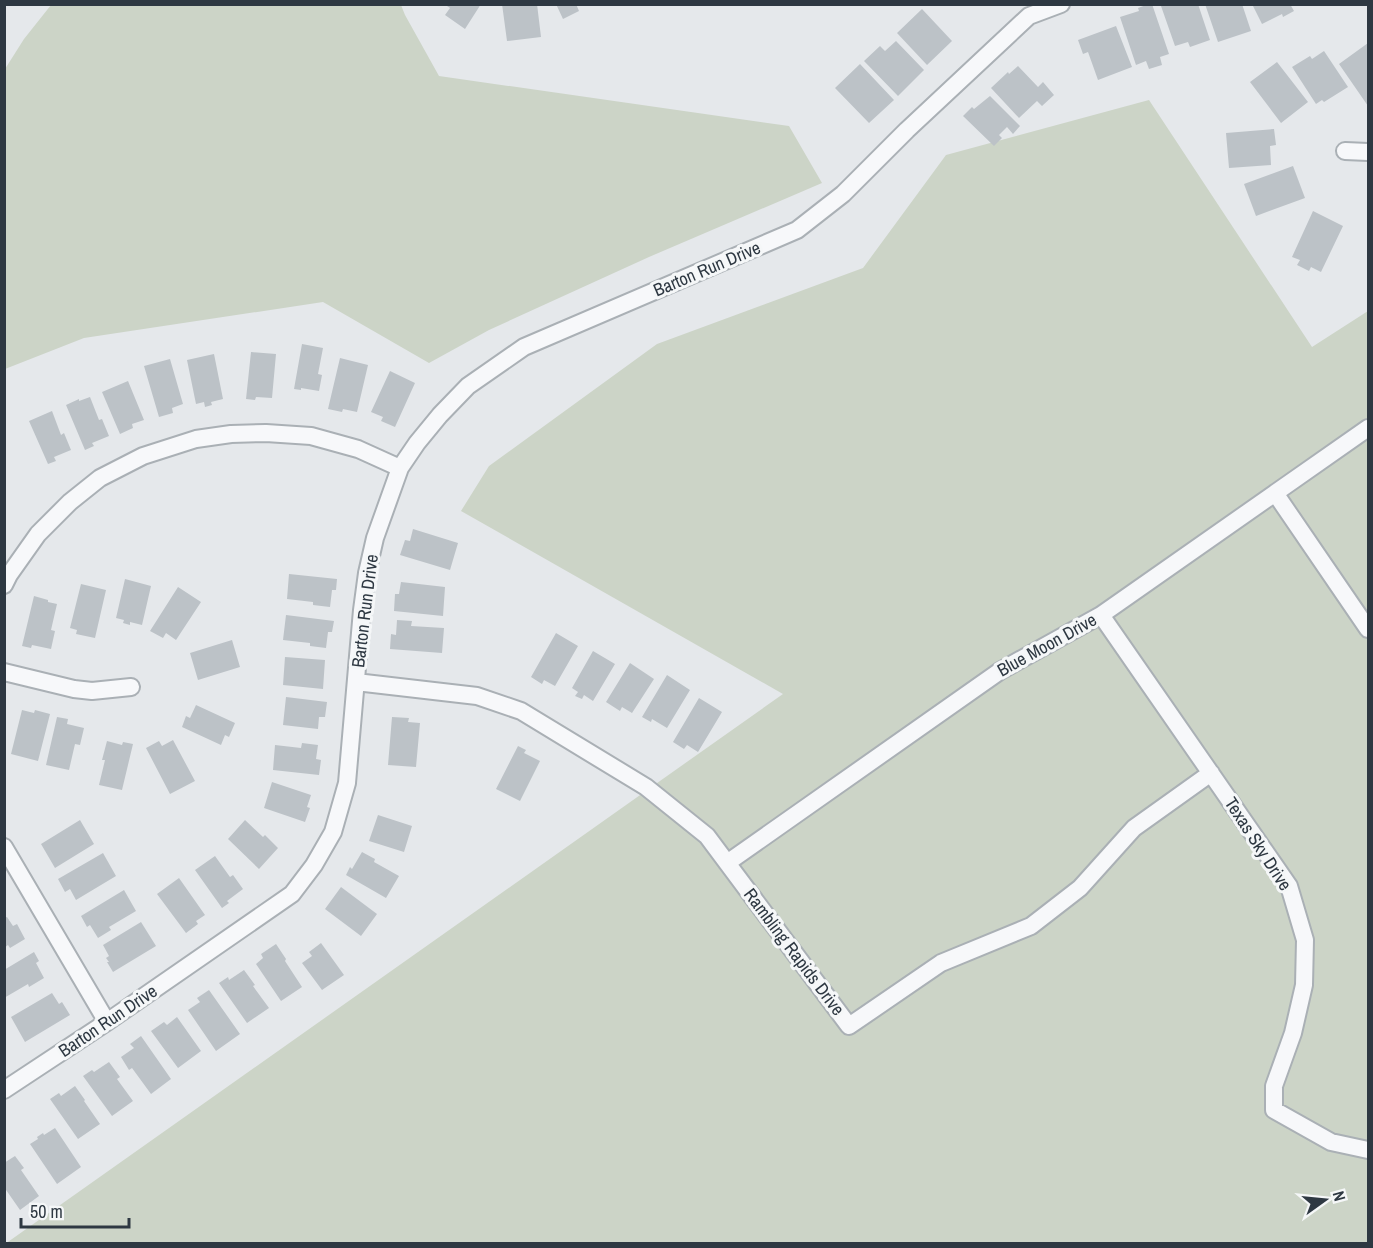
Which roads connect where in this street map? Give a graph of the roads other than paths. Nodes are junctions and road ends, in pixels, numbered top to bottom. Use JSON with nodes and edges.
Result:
{"nodes":[{"id":1,"x":1061,"y":4,"type":"edge"},
{"id":2,"x":1027,"y":10,"type":"edge"},
{"id":3,"x":1345,"y":151,"type":"dead end"},
{"id":4,"x":1368,"y":152,"type":"edge"},
{"id":5,"x":1368,"y":428,"type":"edge"},
{"id":6,"x":400,"y":468,"type":"junction"},
{"id":7,"x":1275,"y":493,"type":"junction"},
{"id":8,"x":4,"y":585,"type":"edge"},
{"id":9,"x":1101,"y":615,"type":"junction"},
{"id":10,"x":1368,"y":629,"type":"edge"},
{"id":11,"x":4,"y":672,"type":"edge"},
{"id":12,"x":356,"y":682,"type":"junction"},
{"id":13,"x":131,"y":687,"type":"dead end"},
{"id":14,"x":1211,"y":773,"type":"junction"},
{"id":15,"x":4,"y":847,"type":"edge"},
{"id":16,"x":727,"y":863,"type":"junction"},
{"id":17,"x":107,"y":1023,"type":"junction"},
{"id":18,"x":4,"y":1090,"type":"edge"},
{"id":19,"x":1368,"y":1150,"type":"edge"}],
"edges":[{"from":1,"to":2,"type":"street","name":"Barton Run Drive"},
{"from":2,"to":6,"type":"street","name":"Barton Run Drive"},
{"from":3,"to":4,"type":"street"},
{"from":5,"to":7,"type":"street","name":"Blue Moon Drive"},
{"from":6,"to":8,"type":"street"},
{"from":6,"to":12,"type":"street","name":"Barton Run Drive"},
{"from":7,"to":9,"type":"street","name":"Blue Moon Drive"},
{"from":7,"to":10,"type":"street"},
{"from":9,"to":14,"type":"street","name":"Texas Sky Drive"},
{"from":9,"to":16,"type":"street","name":"Blue Moon Drive"},
{"from":11,"to":13,"type":"street"},
{"from":12,"to":16,"type":"street","name":"Rambling Rapids Drive"},
{"from":12,"to":17,"type":"street","name":"Barton Run Drive"},
{"from":14,"to":16,"type":"street","name":"Rambling Rapids Drive"},
{"from":14,"to":19,"type":"street","name":"Texas Sky Drive"},
{"from":15,"to":17,"type":"street"},
{"from":17,"to":18,"type":"street","name":"Barton Run Drive"}]}
